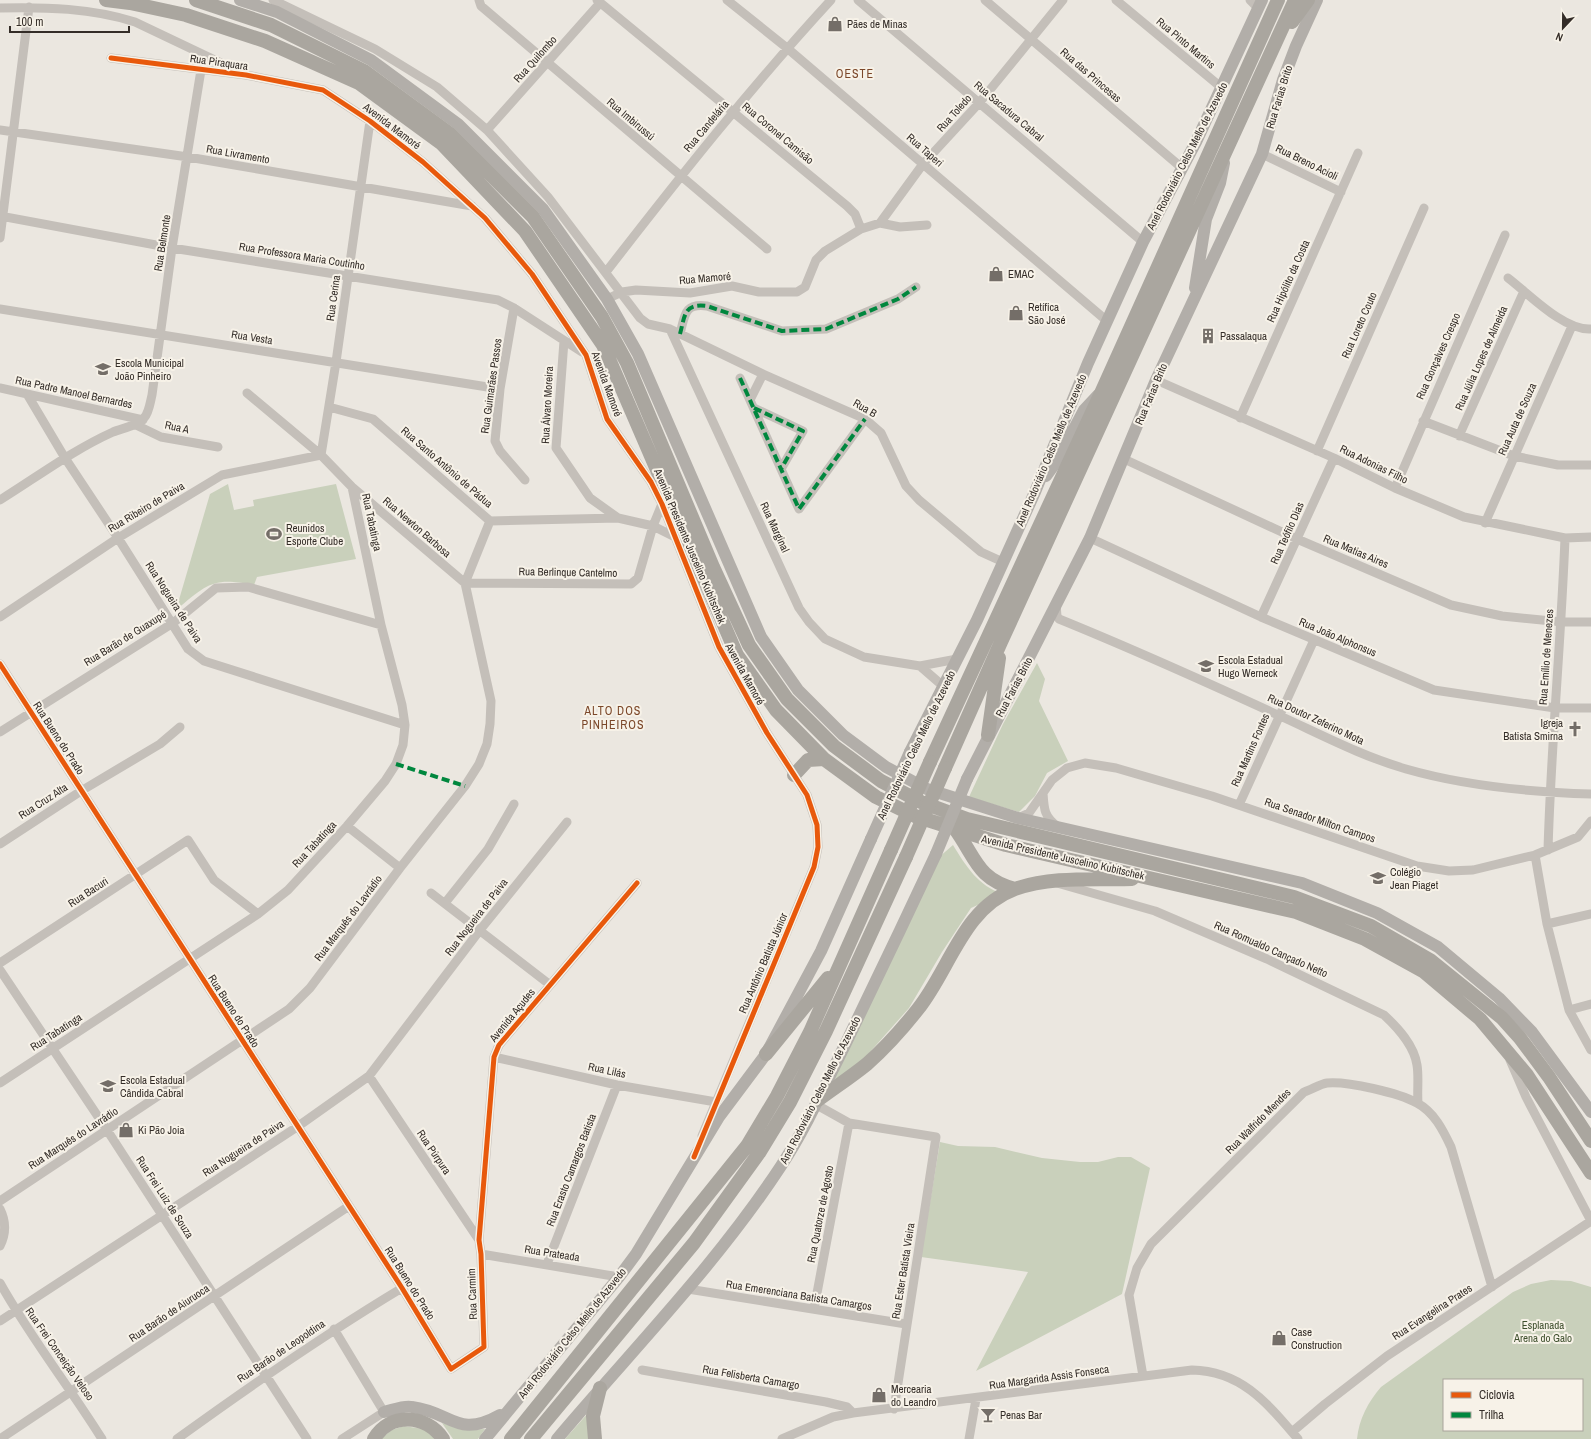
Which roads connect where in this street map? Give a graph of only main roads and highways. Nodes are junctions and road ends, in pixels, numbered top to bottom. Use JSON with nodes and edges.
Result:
{"nodes":[{"id":1,"x":106,"y":0,"type":"edge"},
{"id":2,"x":196,"y":0,"type":"edge"},
{"id":3,"x":240,"y":0,"type":"edge"},
{"id":4,"x":1278,"y":0,"type":"edge"},
{"id":5,"x":1295,"y":0,"type":"edge"},
{"id":6,"x":1308,"y":0,"type":"edge"},
{"id":7,"x":1317,"y":0,"type":"edge"},
{"id":8,"x":1257,"y":3,"type":"edge"},
{"id":9,"x":1275,"y":45,"type":"junction"},
{"id":10,"x":1226,"y":152,"type":"junction"},
{"id":11,"x":1192,"y":305,"type":"junction"},
{"id":12,"x":1102,"y":391,"type":"junction"},
{"id":13,"x":1035,"y":492,"type":"junction"},
{"id":14,"x":1001,"y":642,"type":"junction"},
{"id":15,"x":988,"y":735,"type":"junction"},
{"id":16,"x":824,"y":759,"type":"junction"},
{"id":17,"x":794,"y":775,"type":"road end"},
{"id":18,"x":967,"y":779,"type":"joint"},
{"id":19,"x":955,"y":829,"type":"junction"},
{"id":20,"x":1155,"y":878,"type":"junction"},
{"id":21,"x":1015,"y":889,"type":"junction"},
{"id":22,"x":850,"y":943,"type":"junction"},
{"id":23,"x":766,"y":1054,"type":"junction"},
{"id":24,"x":816,"y":1102,"type":"junction"},
{"id":25,"x":1591,"y":1112,"type":"edge"},
{"id":26,"x":1591,"y":1141,"type":"edge"},
{"id":27,"x":1591,"y":1173,"type":"edge"},
{"id":28,"x":600,"y":1388,"type":"junction"},
{"id":29,"x":384,"y":1412,"type":"road end"},
{"id":30,"x":507,"y":1412,"type":"junction"},
{"id":31,"x":374,"y":1439,"type":"edge"},
{"id":32,"x":443,"y":1439,"type":"edge"},
{"id":33,"x":485,"y":1439,"type":"edge"},
{"id":34,"x":511,"y":1439,"type":"edge"},
{"id":35,"x":531,"y":1439,"type":"edge"},
{"id":36,"x":557,"y":1439,"type":"edge"},
{"id":37,"x":595,"y":1439,"type":"edge"}],
"edges":[{"from":1,"to":16,"type":"highway","name":"Avenida Presidente Juscelino Kubitschek"},
{"from":2,"to":26,"type":"highway","name":"Avenida Presidente Juscelino Kubitschek"},
{"from":3,"to":25,"type":"main road"},
{"from":4,"to":12,"type":"highway","name":"Anel Rodoviário Celso Mello de Azevedo"},
{"from":5,"to":9,"type":"highway","name":"Anel Rodoviário Celso Mello de Azevedo"},
{"from":6,"to":9,"type":"highway"},
{"from":7,"to":11,"type":"main road","name":"Rua Farias Brito"},
{"from":8,"to":13,"type":"main road","name":"Anel Rodoviário Celso Mello de Azevedo"},
{"from":9,"to":10,"type":"highway","name":"Anel Rodoviário Celso Mello de Azevedo"},
{"from":10,"to":11,"type":"main road"},
{"from":10,"to":14,"type":"highway","name":"Anel Rodoviário Celso Mello de Azevedo"},
{"from":11,"to":15,"type":"main road","name":"Rua Farias Brito"},
{"from":12,"to":13,"type":"main road"},
{"from":12,"to":22,"type":"highway","name":"Anel Rodoviário Celso Mello de Azevedo","bridge":true},
{"from":13,"to":23,"type":"main road","name":"Anel Rodoviário Celso Mello de Azevedo","bridge":true},
{"from":14,"to":15,"type":"highway"},
{"from":14,"to":35,"type":"highway","name":"Anel Rodoviário Celso Mello de Azevedo","bridge":true},
{"from":15,"to":18,"type":"main road","name":"Rua Farias Brito"},
{"from":16,"to":17,"type":"highway"},
{"from":16,"to":19,"type":"highway","name":"Avenida Presidente Juscelino Kubitschek"},
{"from":18,"to":24,"type":"main road","name":"Anel Rodoviário Celso Mello de Azevedo","bridge":true},
{"from":19,"to":20,"type":"highway","name":"Avenida Presidente Juscelino Kubitschek"},
{"from":19,"to":21,"type":"highway"},
{"from":20,"to":21,"type":"highway"},
{"from":20,"to":27,"type":"highway","name":"Avenida Presidente Juscelino Kubitschek"},
{"from":21,"to":24,"type":"highway"},
{"from":22,"to":23,"type":"highway"},
{"from":22,"to":34,"type":"highway","name":"Anel Rodoviário Celso Mello de Azevedo"},
{"from":23,"to":30,"type":"main road","name":"Anel Rodoviário Celso Mello de Azevedo"},
{"from":24,"to":28,"type":"main road","name":"Anel Rodoviário Celso Mello de Azevedo"},
{"from":28,"to":36,"type":"main road","name":"Anel Rodoviário Celso Mello de Azevedo"},
{"from":28,"to":37,"type":"highway"},
{"from":29,"to":30,"type":"main road"},
{"from":30,"to":33,"type":"main road","name":"Anel Rodoviário Celso Mello de Azevedo"},
{"from":31,"to":32,"type":"highway"}]}
